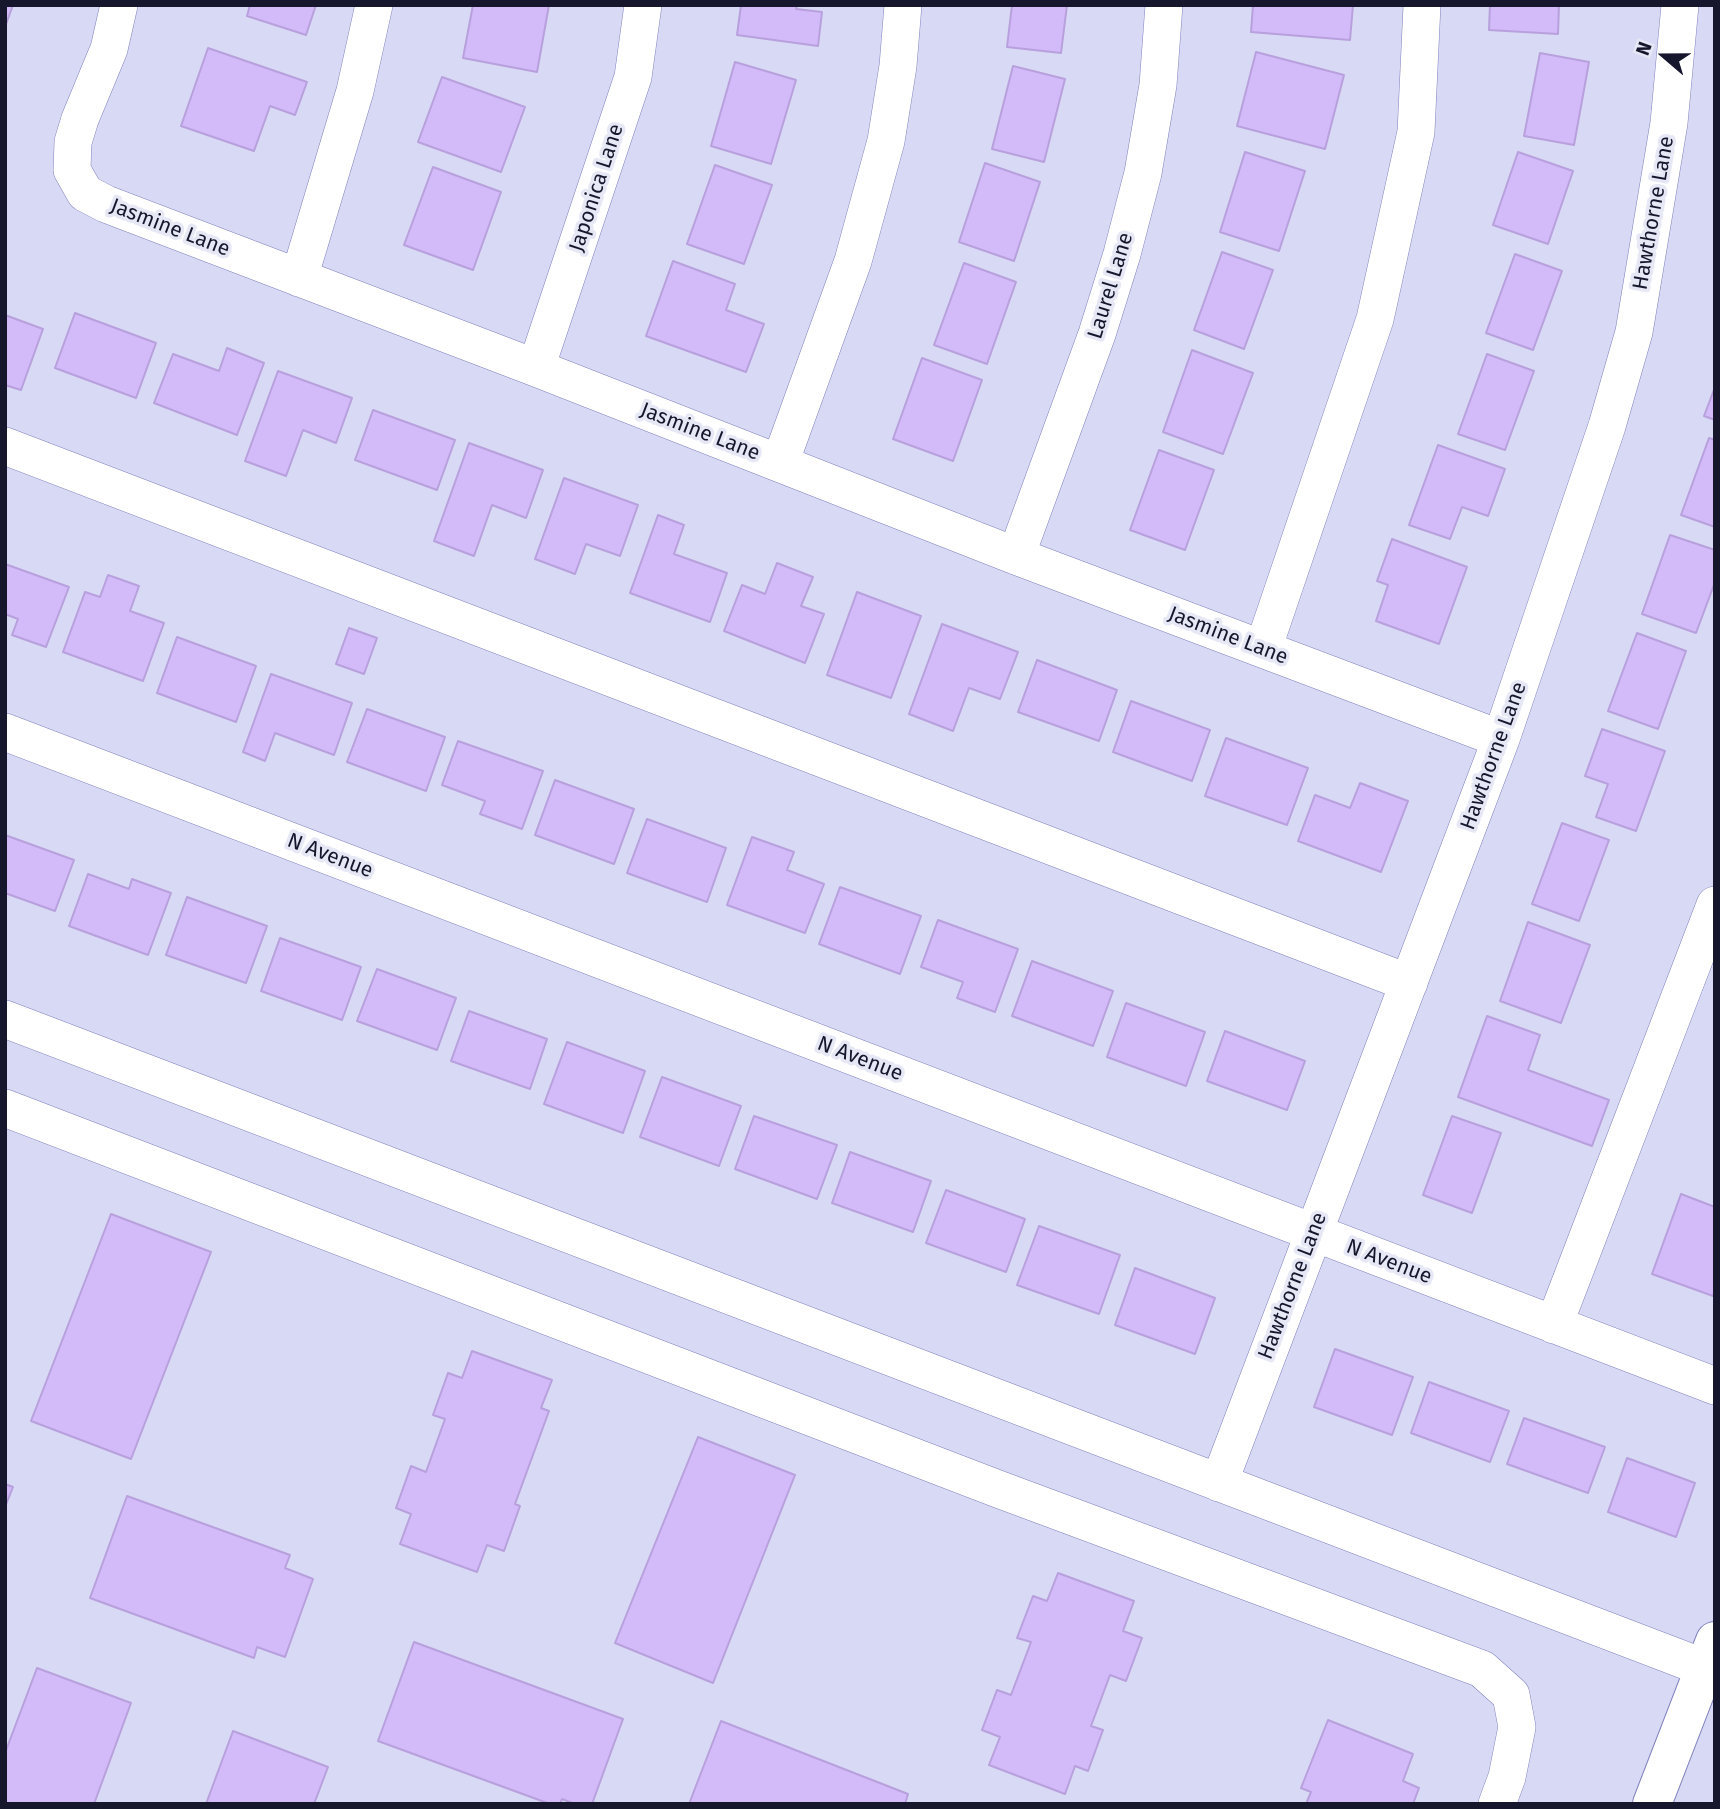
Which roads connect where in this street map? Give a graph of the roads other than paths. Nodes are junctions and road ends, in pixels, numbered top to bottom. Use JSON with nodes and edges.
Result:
{"nodes":[{"id":1,"x":119,"y":5,"type":"edge"},
{"id":2,"x":374,"y":5,"type":"edge"},
{"id":3,"x":643,"y":5,"type":"edge"},
{"id":4,"x":903,"y":5,"type":"edge"},
{"id":5,"x":1164,"y":5,"type":"edge"},
{"id":6,"x":1423,"y":5,"type":"edge"},
{"id":7,"x":1680,"y":5,"type":"edge"},
{"id":8,"x":299,"y":278,"type":"junction"},
{"id":9,"x":536,"y":368,"type":"junction"},
{"id":10,"x":5,"y":446,"type":"edge"},
{"id":11,"x":780,"y":463,"type":"junction"},
{"id":12,"x":1016,"y":556,"type":"junction"},
{"id":13,"x":1263,"y":649,"type":"junction"},
{"id":14,"x":5,"y":732,"type":"edge"},
{"id":15,"x":1501,"y":739,"type":"junction"},
{"id":16,"x":1715,"y":905,"type":"edge"},
{"id":17,"x":1409,"y":983,"type":"junction"},
{"id":18,"x":5,"y":1019,"type":"edge"},
{"id":19,"x":5,"y":1108,"type":"edge"},
{"id":20,"x":1314,"y":1232,"type":"junction"},
{"id":21,"x":1554,"y":1325,"type":"junction"},
{"id":22,"x":1715,"y":1386,"type":"edge"},
{"id":23,"x":1219,"y":1483,"type":"junction"},
{"id":24,"x":1710,"y":1654,"type":"edge"},
{"id":25,"x":1497,"y":1804,"type":"edge"},
{"id":26,"x":1652,"y":1804,"type":"edge"}],
"edges":[{"from":1,"to":8,"type":"street","name":"Jasmine Lane"},
{"from":2,"to":8,"type":"street"},
{"from":3,"to":9,"type":"street","name":"Japonica Lane"},
{"from":4,"to":11,"type":"street"},
{"from":5,"to":12,"type":"street","name":"Laurel Lane"},
{"from":6,"to":13,"type":"street"},
{"from":7,"to":15,"type":"street","name":"Hawthorne Lane"},
{"from":8,"to":9,"type":"street","name":"Jasmine Lane"},
{"from":9,"to":11,"type":"street","name":"Jasmine Lane"},
{"from":10,"to":17,"type":"street"},
{"from":11,"to":12,"type":"street","name":"Jasmine Lane"},
{"from":12,"to":13,"type":"street","name":"Jasmine Lane"},
{"from":13,"to":15,"type":"street","name":"Jasmine Lane"},
{"from":14,"to":20,"type":"street","name":"N Avenue"},
{"from":15,"to":17,"type":"street","name":"Hawthorne Lane"},
{"from":16,"to":21,"type":"street"},
{"from":17,"to":20,"type":"street","name":"Hawthorne Lane"},
{"from":18,"to":23,"type":"street"},
{"from":19,"to":25,"type":"street"},
{"from":20,"to":21,"type":"street","name":"N Avenue"},
{"from":20,"to":23,"type":"street","name":"Hawthorne Lane"},
{"from":21,"to":22,"type":"street","name":"N Avenue"},
{"from":23,"to":24,"type":"street"},
{"from":24,"to":26,"type":"main road"}]}
